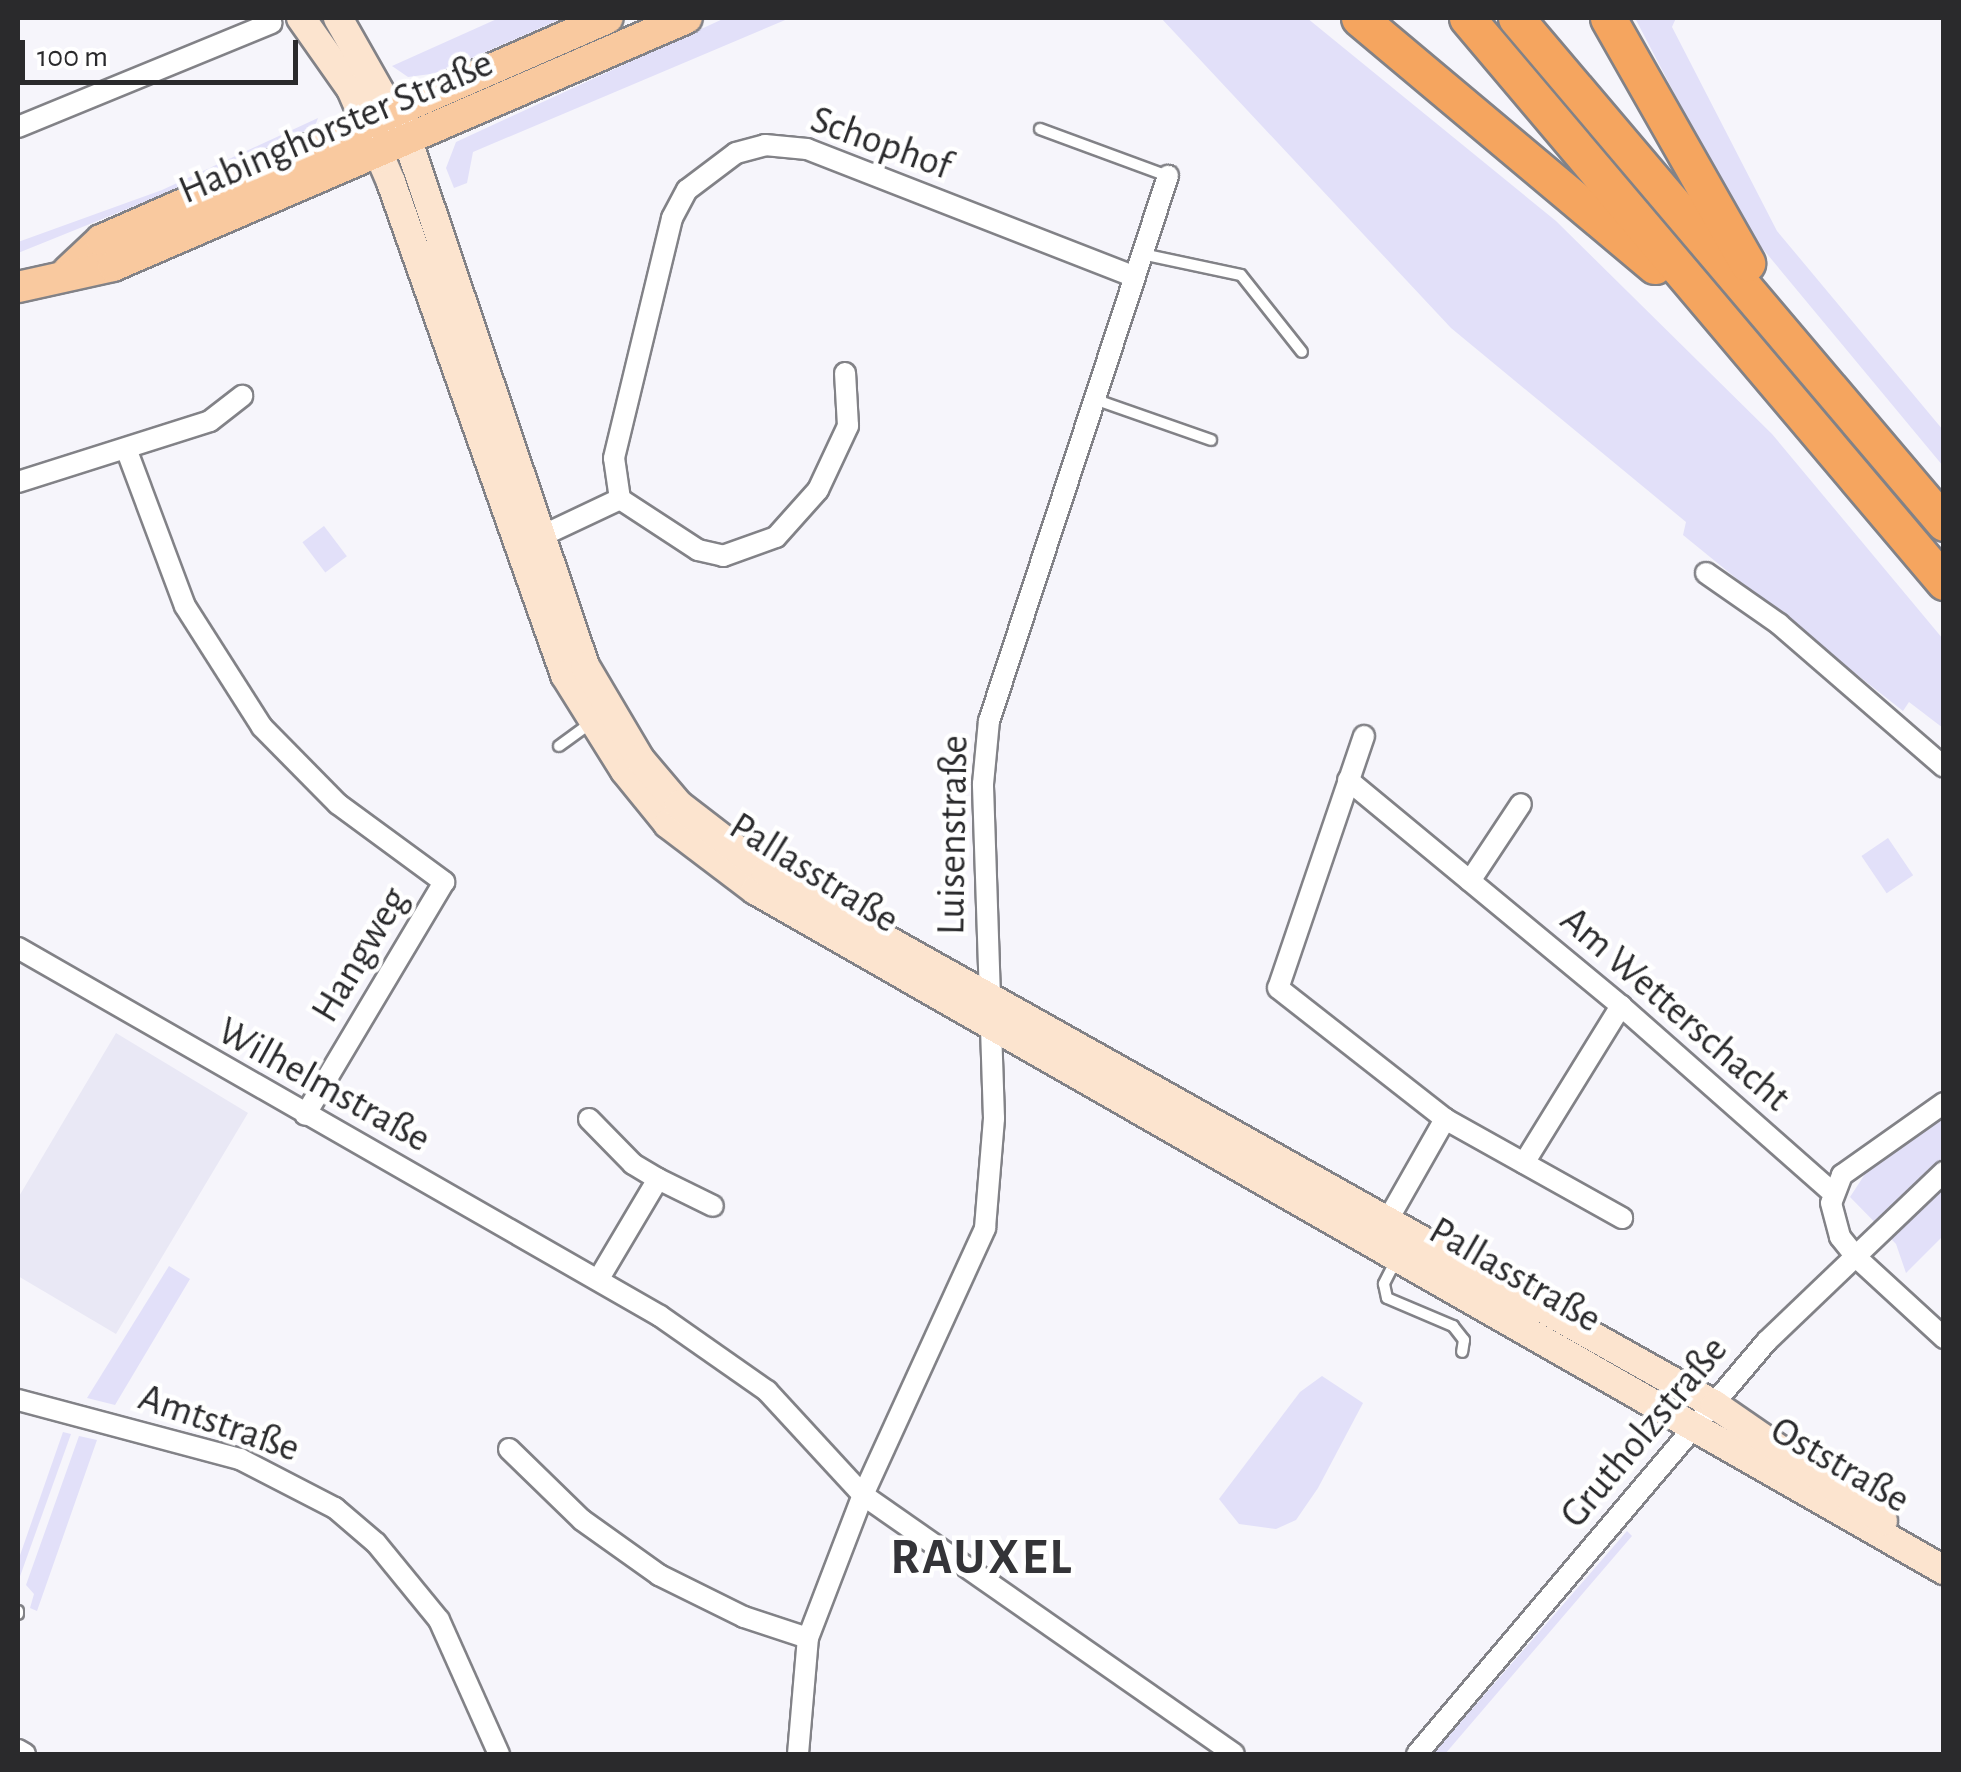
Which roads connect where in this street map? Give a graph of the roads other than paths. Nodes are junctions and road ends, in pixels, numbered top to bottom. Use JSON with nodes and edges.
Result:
{"nodes":[{"id":1,"x":301,"y":18,"type":"edge"},
{"id":2,"x":338,"y":18,"type":"edge"},
{"id":3,"x":608,"y":18,"type":"edge"},
{"id":4,"x":687,"y":18,"type":"edge"},
{"id":5,"x":1359,"y":18,"type":"edge"},
{"id":6,"x":1467,"y":18,"type":"edge"},
{"id":7,"x":1516,"y":18,"type":"edge"},
{"id":8,"x":1608,"y":18,"type":"edge"},
{"id":9,"x":272,"y":23,"type":"dead end"},
{"id":10,"x":380,"y":117,"type":"junction"},
{"id":11,"x":18,"y":127,"type":"edge"},
{"id":12,"x":1040,"y":129,"type":"dead end"},
{"id":13,"x":408,"y":141,"type":"junction"},
{"id":14,"x":380,"y":155,"type":"junction"},
{"id":15,"x":1168,"y":176,"type":"joint"},
{"id":16,"x":1140,"y":254,"type":"junction"},
{"id":17,"x":68,"y":272,"type":"junction"},
{"id":18,"x":1133,"y":276,"type":"junction"},
{"id":19,"x":18,"y":287,"type":"edge"},
{"id":20,"x":1799,"y":350,"type":"junction"},
{"id":21,"x":1302,"y":352,"type":"dead end"},
{"id":22,"x":1763,"y":365,"type":"junction"},
{"id":23,"x":845,"y":373,"type":"dead end"},
{"id":24,"x":242,"y":396,"type":"dead end"},
{"id":25,"x":1093,"y":399,"type":"junction"},
{"id":26,"x":1211,"y":440,"type":"dead end"},
{"id":27,"x":127,"y":451,"type":"junction"},
{"id":28,"x":18,"y":482,"type":"edge"},
{"id":29,"x":620,"y":499,"type":"junction"},
{"id":30,"x":1944,"y":523,"type":"edge"},
{"id":31,"x":529,"y":542,"type":"junction"},
{"id":32,"x":1706,"y":573,"type":"dead end"},
{"id":33,"x":1944,"y":582,"type":"edge"},
{"id":34,"x":600,"y":716,"type":"junction"},
{"id":35,"x":1364,"y":736,"type":"dead end"},
{"id":36,"x":559,"y":746,"type":"dead end"},
{"id":37,"x":1944,"y":767,"type":"edge"},
{"id":38,"x":1348,"y":780,"type":"junction"},
{"id":39,"x":1522,"y":804,"type":"dead end"},
{"id":40,"x":1470,"y":881,"type":"junction"},
{"id":41,"x":18,"y":948,"type":"edge"},
{"id":42,"x":1621,"y":1006,"type":"junction"},
{"id":43,"x":991,"y":1012,"type":"junction"},
{"id":44,"x":1944,"y":1103,"type":"edge"},
{"id":45,"x":305,"y":1115,"type":"junction"},
{"id":46,"x":589,"y":1119,"type":"dead end"},
{"id":47,"x":1445,"y":1119,"type":"junction"},
{"id":48,"x":1524,"y":1163,"type":"junction"},
{"id":49,"x":1944,"y":1172,"type":"edge"},
{"id":50,"x":658,"y":1179,"type":"junction"},
{"id":51,"x":1833,"y":1193,"type":"junction"},
{"id":52,"x":713,"y":1206,"type":"dead end"},
{"id":53,"x":1622,"y":1218,"type":"dead end"},
{"id":54,"x":1387,"y":1239,"type":"junction"},
{"id":55,"x":1856,"y":1257,"type":"junction"},
{"id":56,"x":598,"y":1280,"type":"junction"},
{"id":57,"x":1944,"y":1338,"type":"edge"},
{"id":58,"x":1462,"y":1352,"type":"dead end"},
{"id":59,"x":18,"y":1400,"type":"edge"},
{"id":60,"x":1716,"y":1404,"type":"junction"},
{"id":61,"x":1697,"y":1428,"type":"junction"},
{"id":62,"x":509,"y":1449,"type":"dead end"},
{"id":63,"x":863,"y":1495,"type":"junction"},
{"id":64,"x":1944,"y":1570,"type":"edge"},
{"id":65,"x":808,"y":1638,"type":"junction"},
{"id":66,"x":18,"y":1750,"type":"edge"},
{"id":67,"x":25,"y":1754,"type":"edge"},
{"id":68,"x":499,"y":1754,"type":"edge"},
{"id":69,"x":798,"y":1754,"type":"edge"},
{"id":70,"x":1234,"y":1754,"type":"edge"},
{"id":71,"x":1417,"y":1754,"type":"edge"}],
"edges":[{"from":1,"to":10,"type":"main road","name":"Pallasstraße"},
{"from":2,"to":10,"type":"main road","name":"Pallasstraße"},
{"from":3,"to":10,"type":"main road","name":"Habinghorster Straße"},
{"from":4,"to":13,"type":"main road","name":"Habinghorster Straße"},
{"from":5,"to":22,"type":"highway"},
{"from":6,"to":22,"type":"highway"},
{"from":7,"to":20,"type":"highway"},
{"from":8,"to":20,"type":"highway"},
{"from":9,"to":11,"type":"street"},
{"from":10,"to":13,"type":"main road","name":"Pallasstraße"},
{"from":10,"to":14,"type":"main road","name":"Pallasstraße"},
{"from":10,"to":17,"type":"main road","name":"Habinghorster Straße"},
{"from":12,"to":15,"type":"lane"},
{"from":13,"to":14,"type":"main road","name":"Habinghorster Straße"},
{"from":13,"to":31,"type":"main road","name":"Pallasstraße"},
{"from":14,"to":17,"type":"main road","name":"Habinghorster Straße"},
{"from":14,"to":31,"type":"main road","name":"Pallasstraße"},
{"from":15,"to":16,"type":"street","name":"Luisenstraße"},
{"from":16,"to":18,"type":"street","name":"Luisenstraße"},
{"from":16,"to":21,"type":"lane"},
{"from":17,"to":19,"type":"main road","name":"Habinghorster Straße"},
{"from":18,"to":25,"type":"street","name":"Luisenstraße"},
{"from":18,"to":29,"type":"street","name":"Schophof"},
{"from":20,"to":30,"type":"highway"},
{"from":22,"to":33,"type":"highway"},
{"from":23,"to":29,"type":"street"},
{"from":24,"to":27,"type":"street"},
{"from":25,"to":26,"type":"lane"},
{"from":25,"to":43,"type":"street","name":"Luisenstraße"},
{"from":27,"to":28,"type":"street"},
{"from":27,"to":45,"type":"street","name":"Hangweg"},
{"from":29,"to":31,"type":"street"},
{"from":31,"to":34,"type":"main road","name":"Pallasstraße"},
{"from":32,"to":37,"type":"street"},
{"from":34,"to":36,"type":"lane"},
{"from":34,"to":43,"type":"main road","name":"Pallasstraße"},
{"from":35,"to":38,"type":"street"},
{"from":38,"to":40,"type":"street","name":"Am Wetterschacht"},
{"from":38,"to":47,"type":"street"},
{"from":39,"to":40,"type":"street"},
{"from":40,"to":42,"type":"street","name":"Am Wetterschacht"},
{"from":41,"to":45,"type":"street","name":"Wilhelmstraße"},
{"from":42,"to":48,"type":"street"},
{"from":42,"to":51,"type":"street","name":"Am Wetterschacht"},
{"from":43,"to":54,"type":"main road","name":"Pallasstraße"},
{"from":43,"to":63,"type":"street","name":"Luisenstraße"},
{"from":44,"to":51,"type":"street"},
{"from":45,"to":56,"type":"street","name":"Wilhelmstraße"},
{"from":46,"to":50,"type":"street"},
{"from":47,"to":48,"type":"street"},
{"from":47,"to":54,"type":"street"},
{"from":48,"to":53,"type":"street"},
{"from":49,"to":55,"type":"street","name":"Grutholzstraße"},
{"from":50,"to":52,"type":"street"},
{"from":50,"to":56,"type":"street"},
{"from":51,"to":55,"type":"street"},
{"from":54,"to":58,"type":"lane"},
{"from":54,"to":60,"type":"main road","name":"Pallasstraße"},
{"from":54,"to":61,"type":"main road","name":"Pallasstraße"},
{"from":55,"to":57,"type":"street"},
{"from":55,"to":60,"type":"street","name":"Grutholzstraße"},
{"from":56,"to":63,"type":"street","name":"Wilhelmstraße"},
{"from":59,"to":68,"type":"street","name":"Amtstraße"},
{"from":60,"to":61,"type":"street","name":"Grutholzstraße"},
{"from":60,"to":64,"type":"main road","name":"Oststraße"},
{"from":61,"to":64,"type":"main road","name":"Oststraße"},
{"from":61,"to":71,"type":"street","name":"Grutholzstraße"},
{"from":62,"to":65,"type":"street"},
{"from":63,"to":65,"type":"street","name":"Luisenstraße"},
{"from":63,"to":70,"type":"street","name":"Wilhelmstraße"},
{"from":65,"to":69,"type":"street","name":"Luisenstraße"},
{"from":66,"to":67,"type":"street"}]}
